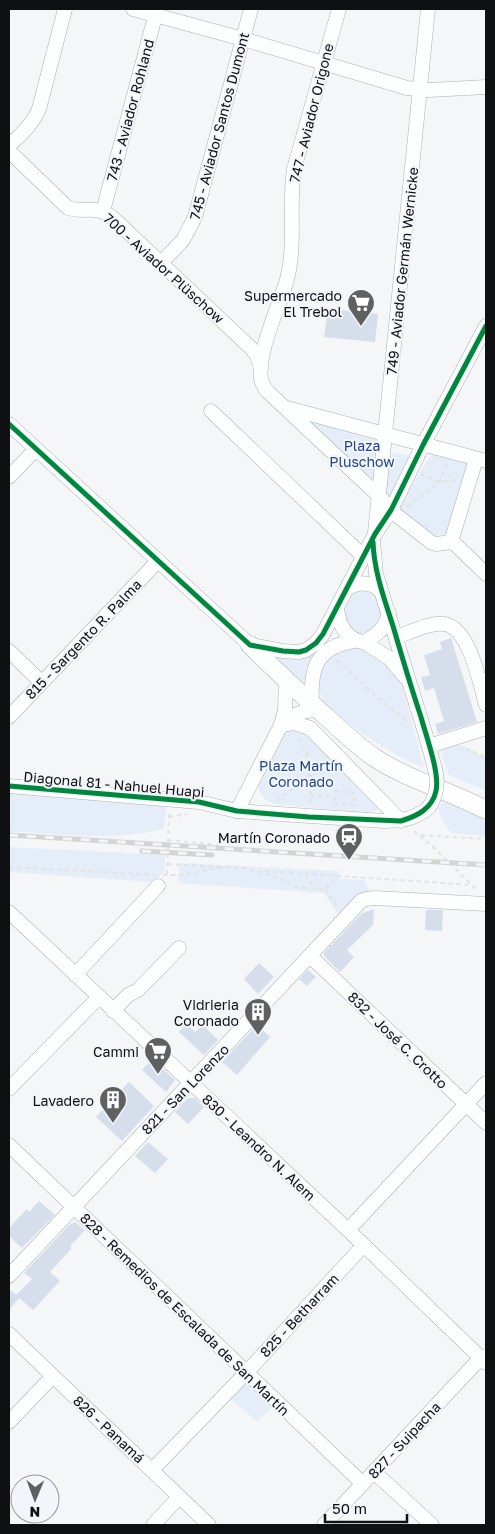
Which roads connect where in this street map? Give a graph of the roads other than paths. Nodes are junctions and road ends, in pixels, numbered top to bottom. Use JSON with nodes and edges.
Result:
{"nodes":[{"id":1,"x":65,"y":9,"type":"edge"},
{"id":2,"x":133,"y":9,"type":"edge"},
{"id":3,"x":251,"y":9,"type":"edge"},
{"id":4,"x":339,"y":9,"type":"edge"},
{"id":5,"x":428,"y":9,"type":"edge"},
{"id":6,"x":156,"y":12,"type":"edge"},
{"id":7,"x":243,"y":39,"type":"junction"},
{"id":8,"x":323,"y":64,"type":"junction"},
{"id":9,"x":486,"y":87,"type":"edge"},
{"id":10,"x":420,"y":90,"type":"junction"},
{"id":11,"x":9,"y":145,"type":"edge"},
{"id":12,"x":9,"y":151,"type":"edge"},
{"id":13,"x":104,"y":211,"type":"junction"},
{"id":14,"x":161,"y":263,"type":"junction"},
{"id":15,"x":486,"y":326,"type":"edge"},
{"id":16,"x":261,"y":368,"type":"junction"},
{"id":17,"x":286,"y":408,"type":"junction"},
{"id":18,"x":211,"y":411,"type":"dead end"},
{"id":19,"x":9,"y":424,"type":"edge"},
{"id":20,"x":386,"y":435,"type":"junction"},
{"id":21,"x":423,"y":445,"type":"junction"},
{"id":22,"x":36,"y":449,"type":"junction"},
{"id":23,"x":481,"y":460,"type":"edge"},
{"id":24,"x":9,"y":477,"type":"edge"},
{"id":25,"x":379,"y":496,"type":"junction"},
{"id":26,"x":395,"y":514,"type":"junction"},
{"id":27,"x":374,"y":537,"type":"junction"},
{"id":28,"x":450,"y":542,"type":"junction"},
{"id":29,"x":364,"y":557,"type":"junction"},
{"id":30,"x":158,"y":561,"type":"junction"},
{"id":31,"x":486,"y":574,"type":"edge"},
{"id":32,"x":347,"y":589,"type":"junction"},
{"id":33,"x":382,"y":592,"type":"junction"},
{"id":34,"x":337,"y":608,"type":"junction"},
{"id":35,"x":389,"y":613,"type":"junction"},
{"id":36,"x":396,"y":637,"type":"junction"},
{"id":37,"x":359,"y":642,"type":"junction"},
{"id":38,"x":250,"y":645,"type":"junction"},
{"id":39,"x":9,"y":651,"type":"edge"},
{"id":40,"x":286,"y":680,"type":"junction"},
{"id":41,"x":41,"y":682,"type":"junction"},
{"id":42,"x":411,"y":686,"type":"junction"},
{"id":43,"x":486,"y":705,"type":"edge"},
{"id":44,"x":315,"y":707,"type":"junction"},
{"id":45,"x":9,"y":717,"type":"edge"},
{"id":46,"x":288,"y":724,"type":"junction"},
{"id":47,"x":486,"y":728,"type":"edge"},
{"id":48,"x":428,"y":741,"type":"junction"},
{"id":49,"x":251,"y":784,"type":"junction"},
{"id":50,"x":9,"y":786,"type":"edge"},
{"id":51,"x":486,"y":810,"type":"edge"},
{"id":52,"x":237,"y":811,"type":"junction"},
{"id":53,"x":271,"y":811,"type":"junction"},
{"id":54,"x":401,"y":821,"type":"junction"},
{"id":55,"x":163,"y":881,"type":"road end"},
{"id":56,"x":483,"y":903,"type":"edge"},
{"id":57,"x":9,"y":912,"type":"edge"},
{"id":58,"x":179,"y":948,"type":"dead end"},
{"id":59,"x":310,"y":956,"type":"junction"},
{"id":60,"x":75,"y":975,"type":"junction"},
{"id":61,"x":98,"y":997,"type":"junction"},
{"id":62,"x":113,"y":1011,"type":"junction"},
{"id":63,"x":191,"y":1083,"type":"junction"},
{"id":64,"x":486,"y":1083,"type":"edge"},
{"id":65,"x":9,"y":1090,"type":"edge"},
{"id":66,"x":465,"y":1104,"type":"junction"},
{"id":67,"x":486,"y":1124,"type":"edge"},
{"id":68,"x":9,"y":1145,"type":"edge"},
{"id":69,"x":73,"y":1206,"type":"junction"},
{"id":70,"x":348,"y":1230,"type":"junction"},
{"id":71,"x":363,"y":1246,"type":"junction"},
{"id":72,"x":9,"y":1276,"type":"edge"},
{"id":73,"x":9,"y":1334,"type":"edge"},
{"id":74,"x":485,"y":1359,"type":"edge"},
{"id":75,"x":246,"y":1373,"type":"junction"},
{"id":76,"x":53,"y":1376,"type":"junction"},
{"id":77,"x":9,"y":1422,"type":"edge"},
{"id":78,"x":152,"y":1470,"type":"junction"},
{"id":79,"x":374,"y":1472,"type":"junction"},
{"id":80,"x":362,"y":1483,"type":"junction"},
{"id":81,"x":179,"y":1497,"type":"junction"},
{"id":82,"x":153,"y":1525,"type":"edge"},
{"id":83,"x":209,"y":1525,"type":"edge"},
{"id":84,"x":324,"y":1525,"type":"edge"},
{"id":85,"x":432,"y":1525,"type":"edge"}],
"edges":[{"from":1,"to":11,"type":"street"},
{"from":2,"to":6,"type":"street"},
{"from":3,"to":7,"type":"street","name":"745 - Aviador Santos Dumont"},
{"from":4,"to":8,"type":"street","name":"747 - Aviador Origone"},
{"from":5,"to":10,"type":"street","name":"749 - Aviador Germán Wernicke"},
{"from":6,"to":7,"type":"street"},
{"from":6,"to":13,"type":"street","name":"743 - Aviador Rohland"},
{"from":7,"to":8,"type":"street"},
{"from":7,"to":14,"type":"street","name":"745 - Aviador Santos Dumont"},
{"from":8,"to":10,"type":"street"},
{"from":8,"to":16,"type":"street","name":"747 - Aviador Origone"},
{"from":9,"to":10,"type":"street"},
{"from":10,"to":20,"type":"street","name":"749 - Aviador Germán Wernicke"},
{"from":12,"to":13,"type":"street","name":"700 - Aviador Plüschow"},
{"from":13,"to":14,"type":"street","name":"700 - Aviador Plüschow"},
{"from":14,"to":16,"type":"street","name":"700 - Aviador Plüschow"},
{"from":15,"to":21,"type":"street"},
{"from":16,"to":17,"type":"street","name":"747 - Aviador Origone"},
{"from":17,"to":20,"type":"street"},
{"from":17,"to":25,"type":"street"},
{"from":18,"to":29,"type":"street"},
{"from":19,"to":22,"type":"street"},
{"from":20,"to":21,"type":"street"},
{"from":20,"to":25,"type":"street","name":"749 - Aviador Germán Wernicke"},
{"from":21,"to":23,"type":"street"},
{"from":21,"to":26,"type":"street"},
{"from":22,"to":24,"type":"street"},
{"from":22,"to":30,"type":"street"},
{"from":23,"to":28,"type":"street"},
{"from":25,"to":26,"type":"street"},
{"from":25,"to":27,"type":"street","name":"749 - Aviador Germán Wernicke"},
{"from":26,"to":27,"type":"street"},
{"from":26,"to":28,"type":"street"},
{"from":27,"to":29,"type":"street"},
{"from":27,"to":33,"type":"street"},
{"from":28,"to":31,"type":"street"},
{"from":29,"to":32,"type":"street"},
{"from":30,"to":38,"type":"street"},
{"from":30,"to":41,"type":"street","name":"815 - Sargento R. Palma"},
{"from":32,"to":33,"type":"street"},
{"from":32,"to":34,"type":"street"},
{"from":33,"to":35,"type":"street"},
{"from":34,"to":37,"type":"street"},
{"from":34,"to":38,"type":"street"},
{"from":35,"to":36,"type":"street","name":"Diagonal 81 - Nahuel Huapi"},
{"from":35,"to":37,"type":"street"},
{"from":36,"to":42,"type":"street","name":"Diagonal 81 - Nahuel Huapi"},
{"from":36,"to":43,"type":"street"},
{"from":37,"to":42,"type":"street","name":"Diagonal 81 - Nahuel Huapi"},
{"from":37,"to":44,"type":"street"},
{"from":38,"to":40,"type":"main road"},
{"from":39,"to":41,"type":"street"},
{"from":40,"to":44,"type":"main road"},
{"from":40,"to":46,"type":"street"},
{"from":41,"to":45,"type":"street","name":"815 - Sargento R. Palma"},
{"from":42,"to":48,"type":"street","name":"Diagonal 81 - Nahuel Huapi"},
{"from":44,"to":46,"type":"street"},
{"from":44,"to":51,"type":"main road"},
{"from":46,"to":49,"type":"street"},
{"from":46,"to":54,"type":"street"},
{"from":47,"to":48,"type":"street"},
{"from":48,"to":54,"type":"street","name":"Diagonal 81 - Nahuel Huapi","bridge":true},
{"from":49,"to":52,"type":"street"},
{"from":49,"to":53,"type":"street"},
{"from":50,"to":52,"type":"street","name":"Diagonal 81 - Nahuel Huapi"},
{"from":52,"to":53,"type":"street","name":"Diagonal 81 - Nahuel Huapi"},
{"from":53,"to":54,"type":"street","name":"Diagonal 81 - Nahuel Huapi"},
{"from":55,"to":60,"type":"street"},
{"from":56,"to":59,"type":"street","name":"821 - San Lorenzo"},
{"from":57,"to":60,"type":"street","name":"830 - Leandro N. Alem"},
{"from":58,"to":62,"type":"street"},
{"from":59,"to":63,"type":"street","name":"821 - San Lorenzo"},
{"from":59,"to":66,"type":"street","name":"832 - José C. Crotto"},
{"from":60,"to":61,"type":"street","name":"830 - Leandro N. Alem"},
{"from":61,"to":62,"type":"street","name":"830 - Leandro N. Alem"},
{"from":61,"to":65,"type":"street"},
{"from":62,"to":63,"type":"street","name":"830 - Leandro N. Alem"},
{"from":63,"to":69,"type":"street","name":"821 - San Lorenzo"},
{"from":63,"to":70,"type":"street","name":"830 - Leandro N. Alem"},
{"from":64,"to":66,"type":"street"},
{"from":66,"to":67,"type":"street","name":"832 - José C. Crotto"},
{"from":66,"to":70,"type":"street"},
{"from":68,"to":69,"type":"street","name":"828 - Remedios de Escalada de San Martín"},
{"from":69,"to":72,"type":"street","name":"821 - San Lorenzo"},
{"from":69,"to":75,"type":"street","name":"828 - Remedios de Escalada de San Martín"},
{"from":70,"to":71,"type":"street","name":"830 - Leandro N. Alem"},
{"from":71,"to":74,"type":"street","name":"830 - Leandro N. Alem"},
{"from":71,"to":75,"type":"street","name":"825 - Betharram"},
{"from":73,"to":76,"type":"street","name":"826 - Panamá"},
{"from":74,"to":79,"type":"street","name":"827 - Suipacha"},
{"from":75,"to":78,"type":"street","name":"825 - Betharram"},
{"from":75,"to":80,"type":"street","name":"828 - Remedios de Escalada de San Martín"},
{"from":76,"to":77,"type":"street"},
{"from":76,"to":78,"type":"street","name":"826 - Panamá"},
{"from":78,"to":81,"type":"street","name":"826 - Panamá"},
{"from":79,"to":80,"type":"street","name":"827 - Suipacha"},
{"from":79,"to":85,"type":"street"},
{"from":80,"to":84,"type":"street","name":"827 - Suipacha"},
{"from":81,"to":82,"type":"street"},
{"from":81,"to":83,"type":"street","name":"826 - Panamá"}]}
